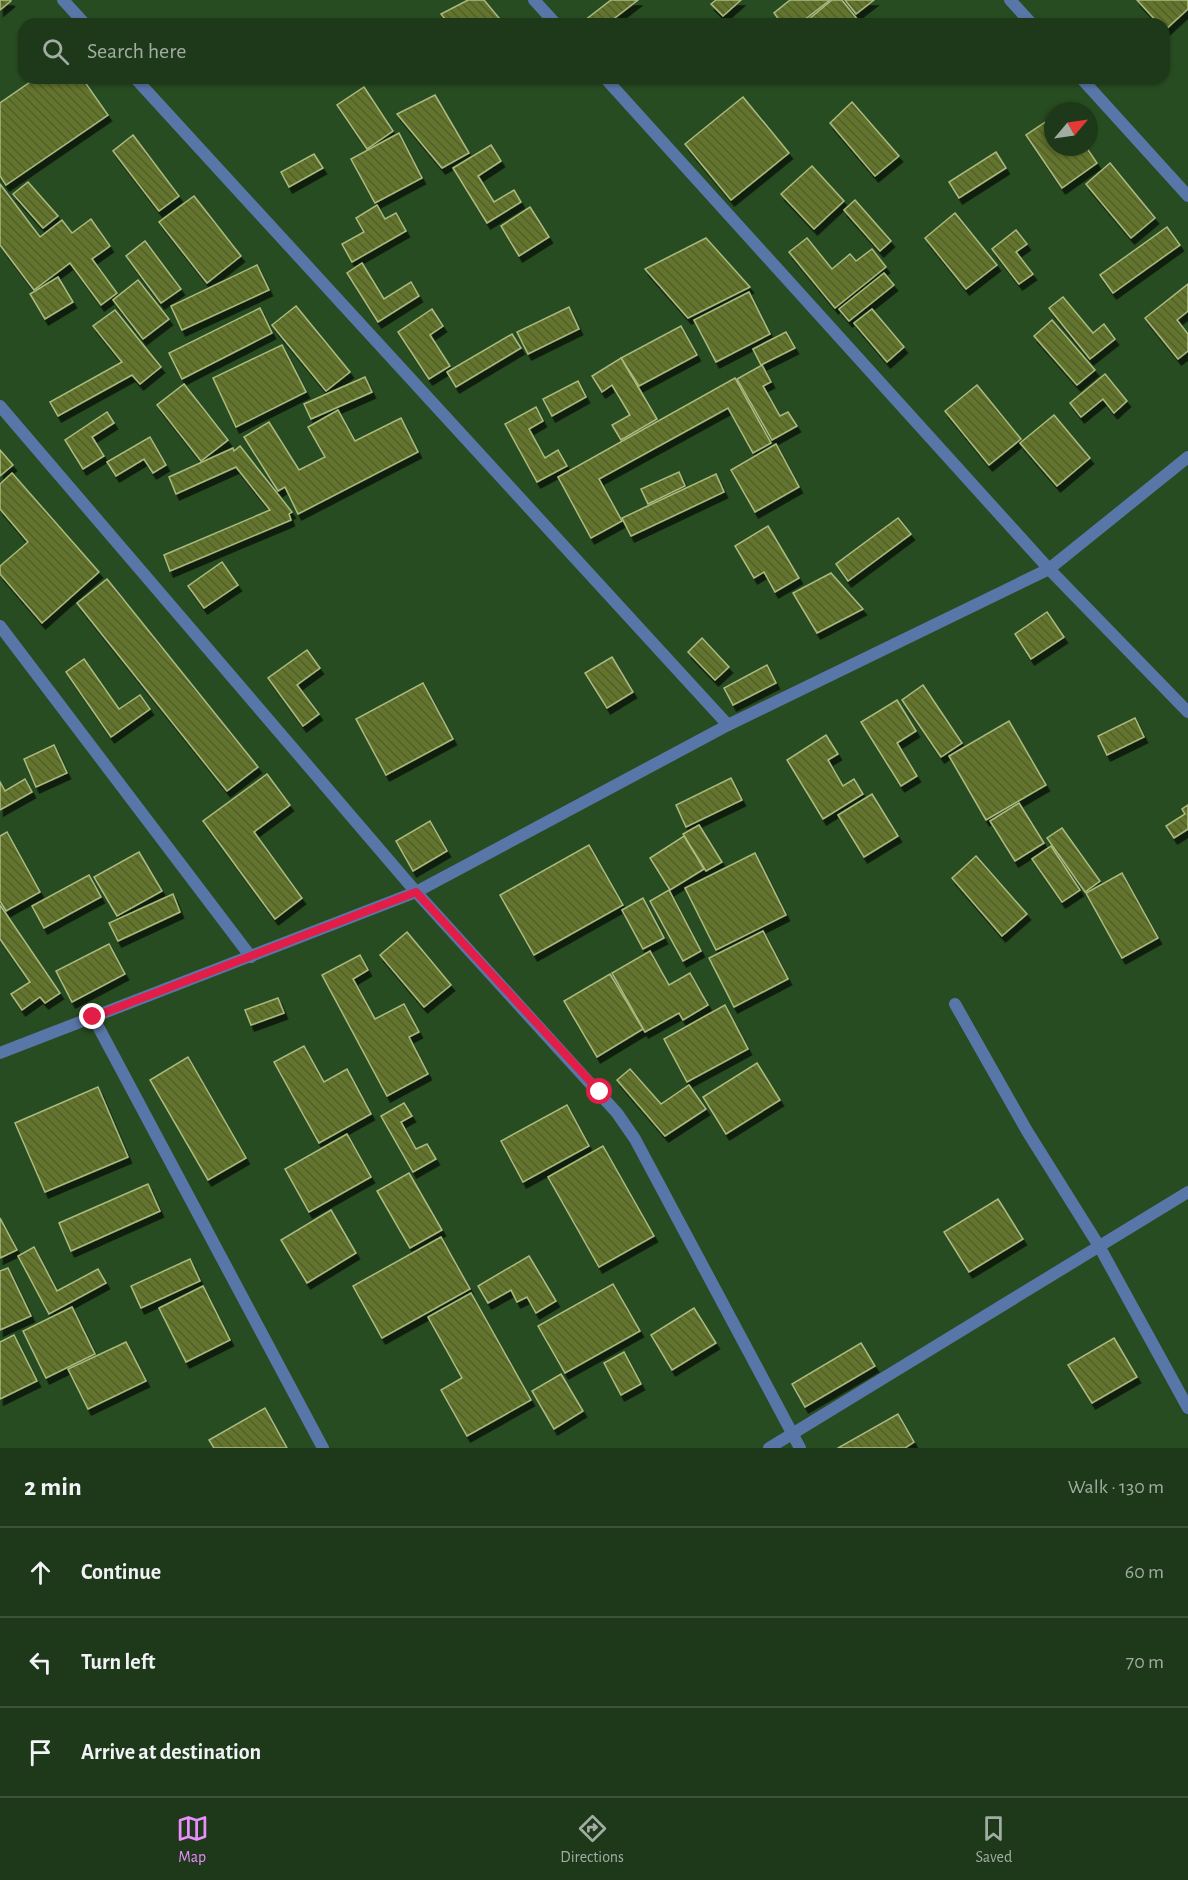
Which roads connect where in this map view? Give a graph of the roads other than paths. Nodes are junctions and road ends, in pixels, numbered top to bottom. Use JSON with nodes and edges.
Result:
{"nodes":[{"id":1,"x":63,"y":0,"type":"edge"},
{"id":2,"x":534,"y":0,"type":"edge"},
{"id":3,"x":1010,"y":0,"type":"edge"},
{"id":4,"x":80,"y":18,"type":"edge"},
{"id":5,"x":550,"y":18,"type":"edge"},
{"id":6,"x":1026,"y":18,"type":"edge"},
{"id":7,"x":140,"y":84,"type":"edge"},
{"id":8,"x":610,"y":84,"type":"edge"},
{"id":9,"x":1086,"y":84,"type":"edge"},
{"id":10,"x":1188,"y":196,"type":"edge"},
{"id":11,"x":0,"y":406,"type":"edge"},
{"id":12,"x":1188,"y":457,"type":"edge"},
{"id":13,"x":1050,"y":569,"type":"junction"},
{"id":14,"x":0,"y":627,"type":"edge"},
{"id":15,"x":1188,"y":712,"type":"edge"},
{"id":16,"x":728,"y":725,"type":"junction"},
{"id":17,"x":416,"y":892,"type":"junction"},
{"id":18,"x":252,"y":957,"type":"junction"},
{"id":19,"x":955,"y":1004,"type":"dead end"},
{"id":20,"x":93,"y":1017,"type":"junction"},
{"id":21,"x":0,"y":1053,"type":"edge"},
{"id":22,"x":1188,"y":1192,"type":"edge"},
{"id":23,"x":1099,"y":1246,"type":"junction"},
{"id":24,"x":1188,"y":1408,"type":"edge"},
{"id":25,"x":791,"y":1434,"type":"junction"},
{"id":26,"x":323,"y":1448,"type":"edge"},
{"id":27,"x":769,"y":1448,"type":"edge"},
{"id":28,"x":800,"y":1448,"type":"edge"}],
"edges":[{"from":1,"to":4,"type":"street"},
{"from":2,"to":5,"type":"street"},
{"from":3,"to":6,"type":"street"},
{"from":7,"to":16,"type":"street"},
{"from":8,"to":13,"type":"street"},
{"from":9,"to":10,"type":"street"},
{"from":11,"to":17,"type":"street"},
{"from":12,"to":13,"type":"street"},
{"from":13,"to":15,"type":"street"},
{"from":13,"to":16,"type":"street"},
{"from":14,"to":18,"type":"street"},
{"from":16,"to":17,"type":"street"},
{"from":17,"to":18,"type":"street"},
{"from":17,"to":25,"type":"street"},
{"from":18,"to":20,"type":"street"},
{"from":19,"to":23,"type":"street"},
{"from":20,"to":21,"type":"street"},
{"from":20,"to":26,"type":"street"},
{"from":22,"to":23,"type":"street"},
{"from":23,"to":24,"type":"street"},
{"from":23,"to":25,"type":"street"},
{"from":25,"to":27,"type":"street"},
{"from":25,"to":28,"type":"street"}]}
